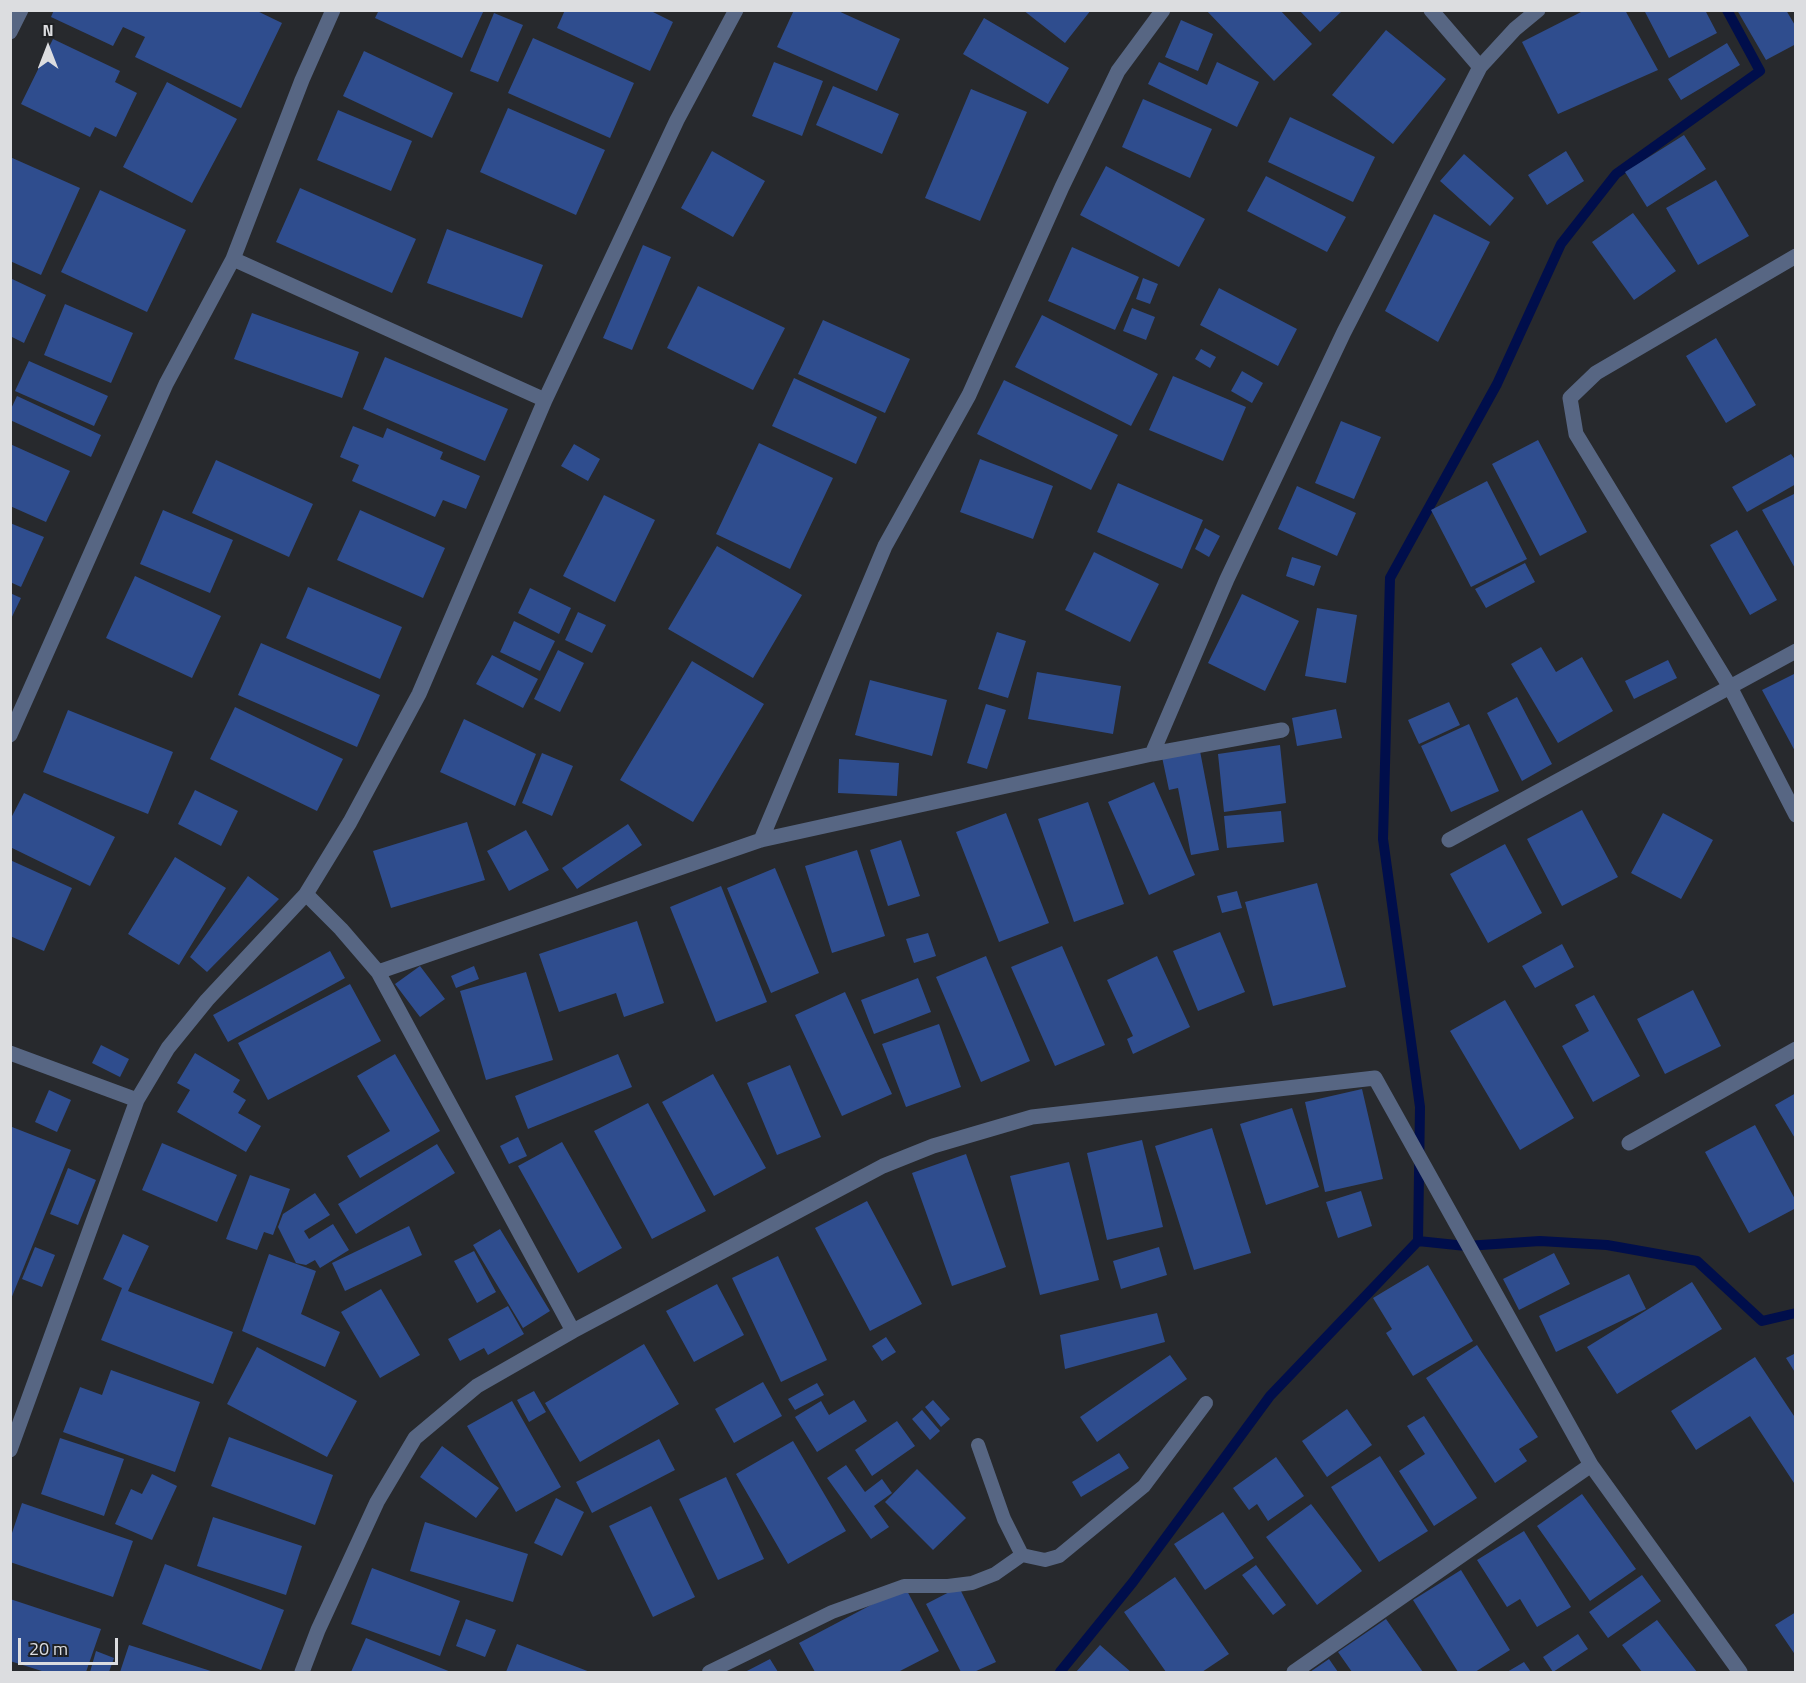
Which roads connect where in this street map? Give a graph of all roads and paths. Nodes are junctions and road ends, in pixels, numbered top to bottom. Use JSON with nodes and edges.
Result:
{"nodes":[{"id":1,"x":21,"y":10,"type":"edge"},
{"id":2,"x":333,"y":10,"type":"edge"},
{"id":3,"x":736,"y":10,"type":"edge"},
{"id":4,"x":1163,"y":10,"type":"edge"},
{"id":5,"x":1431,"y":10,"type":"edge"},
{"id":6,"x":1538,"y":10,"type":"edge"},
{"id":7,"x":10,"y":32,"type":"edge"},
{"id":8,"x":1480,"y":67,"type":"junction"},
{"id":9,"x":1796,"y":256,"type":"edge"},
{"id":10,"x":233,"y":259,"type":"junction"},
{"id":11,"x":545,"y":399,"type":"junction"},
{"id":12,"x":1796,"y":651,"type":"edge"},
{"id":13,"x":1730,"y":687,"type":"junction"},
{"id":14,"x":1282,"y":730,"type":"dead end"},
{"id":15,"x":10,"y":735,"type":"edge"},
{"id":16,"x":1152,"y":754,"type":"junction"},
{"id":17,"x":1796,"y":815,"type":"edge"},
{"id":18,"x":761,"y":840,"type":"junction"},
{"id":19,"x":1449,"y":840,"type":"dead end"},
{"id":20,"x":306,"y":894,"type":"junction"},
{"id":21,"x":378,"y":972,"type":"junction"},
{"id":22,"x":1796,"y":1049,"type":"edge"},
{"id":23,"x":10,"y":1053,"type":"edge"},
{"id":24,"x":137,"y":1100,"type":"junction"},
{"id":25,"x":1629,"y":1143,"type":"dead end"},
{"id":26,"x":573,"y":1331,"type":"junction"},
{"id":27,"x":1206,"y":1403,"type":"dead end"},
{"id":28,"x":978,"y":1445,"type":"dead end"},
{"id":29,"x":10,"y":1450,"type":"edge"},
{"id":30,"x":1591,"y":1465,"type":"junction"},
{"id":31,"x":1022,"y":1555,"type":"junction"},
{"id":32,"x":302,"y":1672,"type":"edge"},
{"id":33,"x":709,"y":1672,"type":"edge"},
{"id":34,"x":1294,"y":1672,"type":"edge"},
{"id":35,"x":1740,"y":1672,"type":"edge"}],
"edges":[{"from":1,"to":7,"type":"street"},
{"from":2,"to":10,"type":"street"},
{"from":3,"to":11,"type":"street"},
{"from":4,"to":18,"type":"street"},
{"from":5,"to":8,"type":"street"},
{"from":6,"to":8,"type":"street"},
{"from":8,"to":16,"type":"street"},
{"from":9,"to":13,"type":"street"},
{"from":10,"to":11,"type":"street"},
{"from":10,"to":15,"type":"street"},
{"from":11,"to":20,"type":"street"},
{"from":12,"to":13,"type":"street"},
{"from":13,"to":17,"type":"street"},
{"from":13,"to":19,"type":"street"},
{"from":14,"to":16,"type":"street"},
{"from":16,"to":18,"type":"street"},
{"from":18,"to":21,"type":"street"},
{"from":20,"to":21,"type":"street"},
{"from":20,"to":24,"type":"street"},
{"from":21,"to":26,"type":"street"},
{"from":22,"to":25,"type":"street"},
{"from":23,"to":24,"type":"street"},
{"from":24,"to":29,"type":"street"},
{"from":26,"to":30,"type":"street"},
{"from":26,"to":32,"type":"street"},
{"from":27,"to":31,"type":"lane"},
{"from":28,"to":31,"type":"lane"},
{"from":30,"to":34,"type":"street"},
{"from":30,"to":35,"type":"street"},
{"from":31,"to":33,"type":"lane"}]}
